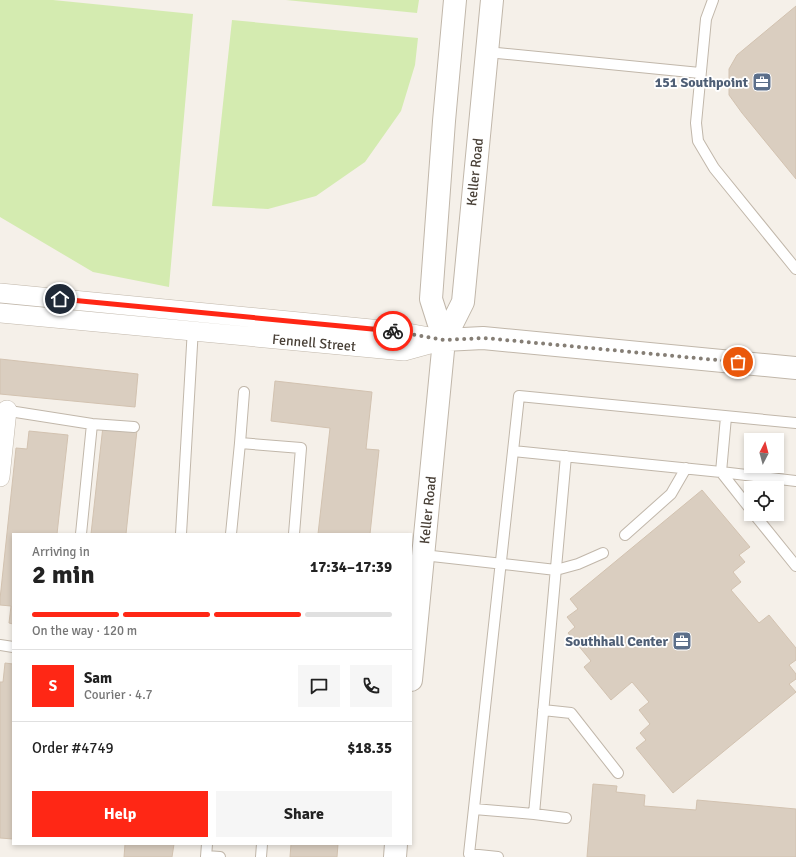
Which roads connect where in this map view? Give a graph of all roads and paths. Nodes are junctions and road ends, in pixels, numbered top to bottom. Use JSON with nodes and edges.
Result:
{"nodes":[{"id":1,"x":455,"y":0,"type":"edge"},
{"id":2,"x":492,"y":0,"type":"edge"},
{"id":3,"x":713,"y":0,"type":"edge"},
{"id":4,"x":487,"y":52,"type":"junction"},
{"id":5,"x":700,"y":73,"type":"junction"},
{"id":6,"x":796,"y":269,"type":"edge"},
{"id":7,"x":0,"y":294,"type":"edge"},
{"id":8,"x":196,"y":312,"type":"junction"},
{"id":9,"x":0,"y":314,"type":"edge"},
{"id":10,"x":193,"y":332,"type":"junction"},
{"id":11,"x":444,"y":340,"type":"junction"},
{"id":12,"x":796,"y":368,"type":"edge"},
{"id":13,"x":244,"y":392,"type":"dead end"},
{"id":14,"x":4,"y":410,"type":"edge"},
{"id":15,"x":726,"y":416,"type":"junction"},
{"id":16,"x":796,"y":423,"type":"edge"},
{"id":17,"x":92,"y":424,"type":"junction"},
{"id":18,"x":134,"y":427,"type":"dead end"},
{"id":19,"x":240,"y":443,"type":"junction"},
{"id":20,"x":513,"y":451,"type":"junction"},
{"id":21,"x":566,"y":456,"type":"junction"},
{"id":22,"x":686,"y":468,"type":"junction"},
{"id":23,"x":721,"y":472,"type":"junction"},
{"id":24,"x":0,"y":477,"type":"edge"},
{"id":25,"x":796,"y":481,"type":"edge"},
{"id":26,"x":744,"y":501,"type":"edge"},
{"id":27,"x":760,"y":521,"type":"edge"},
{"id":28,"x":81,"y":533,"type":"edge"},
{"id":29,"x":181,"y":533,"type":"edge"},
{"id":30,"x":231,"y":533,"type":"edge"},
{"id":31,"x":294,"y":533,"type":"edge"},
{"id":32,"x":625,"y":535,"type":"dead end"},
{"id":33,"x":603,"y":553,"type":"dead end"},
{"id":34,"x":423,"y":555,"type":"junction"},
{"id":35,"x":502,"y":563,"type":"junction"},
{"id":36,"x":796,"y":566,"type":"edge"},
{"id":37,"x":556,"y":570,"type":"junction"},
{"id":38,"x":415,"y":601,"type":"edge"},
{"id":39,"x":0,"y":645,"type":"edge"},
{"id":40,"x":12,"y":647,"type":"edge"},
{"id":41,"x":412,"y":660,"type":"edge"},
{"id":42,"x":543,"y":710,"type":"junction"},
{"id":43,"x":618,"y":773,"type":"dead end"},
{"id":44,"x":474,"y":809,"type":"junction"},
{"id":45,"x":534,"y":814,"type":"junction"},
{"id":46,"x":566,"y":818,"type":"dead end"},
{"id":47,"x":208,"y":845,"type":"edge"},
{"id":48,"x":262,"y":845,"type":"edge"},
{"id":49,"x":396,"y":845,"type":"edge"},
{"id":50,"x":206,"y":856,"type":"edge"},
{"id":51,"x":220,"y":857,"type":"edge"},
{"id":52,"x":260,"y":857,"type":"edge"},
{"id":53,"x":395,"y":857,"type":"edge"},
{"id":54,"x":498,"y":857,"type":"edge"}],
"edges":[{"from":1,"to":11,"type":"street","name":"Keller Road"},
{"from":2,"to":4,"type":"street","name":"Keller Road"},
{"from":3,"to":5,"type":"lane"},
{"from":4,"to":5,"type":"lane"},
{"from":4,"to":11,"type":"street","name":"Keller Road"},
{"from":5,"to":6,"type":"lane"},
{"from":7,"to":8,"type":"street","name":"Fennell Street"},
{"from":8,"to":10,"type":"lane"},
{"from":8,"to":11,"type":"street","name":"Fennell Street"},
{"from":9,"to":10,"type":"street","name":"Fennell Street"},
{"from":10,"to":11,"type":"street","name":"Fennell Street"},
{"from":10,"to":29,"type":"lane"},
{"from":11,"to":12,"type":"street"},
{"from":11,"to":34,"type":"street","name":"Keller Road"},
{"from":13,"to":19,"type":"lane"},
{"from":14,"to":17,"type":"lane"},
{"from":14,"to":24,"type":"street"},
{"from":15,"to":16,"type":"lane"},
{"from":15,"to":20,"type":"lane"},
{"from":15,"to":23,"type":"lane"},
{"from":17,"to":18,"type":"lane"},
{"from":17,"to":28,"type":"lane"},
{"from":19,"to":30,"type":"lane"},
{"from":19,"to":31,"type":"lane"},
{"from":20,"to":21,"type":"lane"},
{"from":20,"to":35,"type":"lane"},
{"from":21,"to":22,"type":"lane"},
{"from":21,"to":37,"type":"lane"},
{"from":22,"to":23,"type":"lane"},
{"from":22,"to":32,"type":"lane"},
{"from":23,"to":25,"type":"lane"},
{"from":23,"to":26,"type":"lane"},
{"from":27,"to":36,"type":"lane"},
{"from":33,"to":37,"type":"lane"},
{"from":34,"to":35,"type":"lane"},
{"from":34,"to":38,"type":"street","name":"Keller Road"},
{"from":35,"to":37,"type":"lane"},
{"from":35,"to":44,"type":"lane"},
{"from":37,"to":42,"type":"lane"},
{"from":38,"to":41,"type":"street","name":"Keller Road"},
{"from":39,"to":40,"type":"lane"},
{"from":42,"to":43,"type":"lane"},
{"from":42,"to":45,"type":"lane"},
{"from":44,"to":45,"type":"lane"},
{"from":44,"to":54,"type":"lane"},
{"from":45,"to":46,"type":"lane"},
{"from":47,"to":50,"type":"lane"},
{"from":48,"to":52,"type":"lane"},
{"from":49,"to":53,"type":"street"},
{"from":50,"to":51,"type":"lane"}]}
